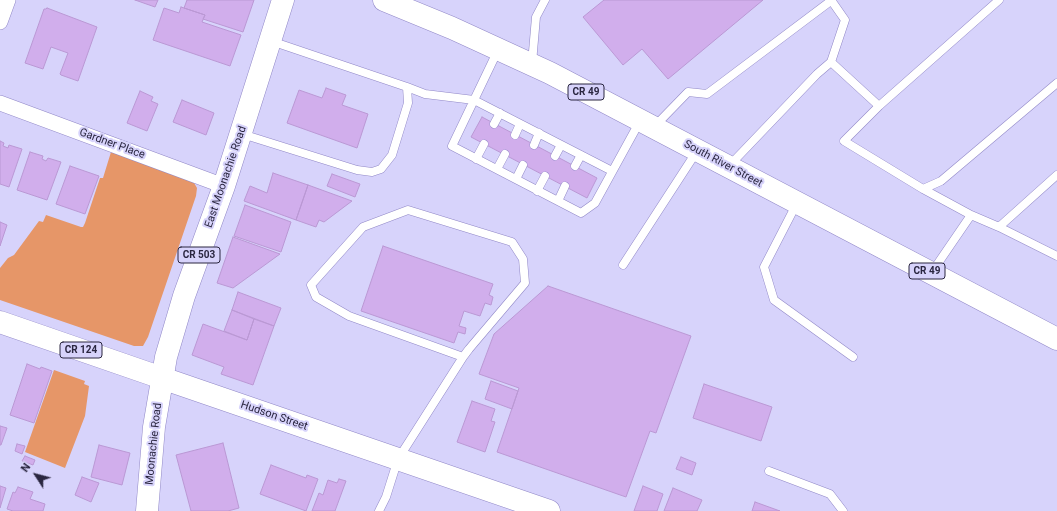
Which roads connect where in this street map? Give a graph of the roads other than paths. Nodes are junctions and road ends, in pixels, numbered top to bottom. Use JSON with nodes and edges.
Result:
{"nodes":[{"id":1,"x":8,"y":0,"type":"edge"},
{"id":2,"x":283,"y":0,"type":"edge"},
{"id":3,"x":384,"y":0,"type":"edge"},
{"id":4,"x":545,"y":0,"type":"edge"},
{"id":5,"x":831,"y":0,"type":"edge"},
{"id":6,"x":999,"y":0,"type":"edge"},
{"id":7,"x":0,"y":22,"type":"edge"},
{"id":8,"x":270,"y":41,"type":"junction"},
{"id":9,"x":498,"y":49,"type":"junction"},
{"id":10,"x":830,"y":62,"type":"junction"},
{"id":11,"x":532,"y":64,"type":"junction"},
{"id":12,"x":1057,"y":83,"type":"edge"},
{"id":13,"x":407,"y":87,"type":"junction"},
{"id":14,"x":474,"y":100,"type":"junction"},
{"id":15,"x":0,"y":103,"type":"edge"},
{"id":16,"x":879,"y":106,"type":"junction"},
{"id":17,"x":500,"y":113,"type":"junction"},
{"id":18,"x":494,"y":124,"type":"dead end"},
{"id":19,"x":520,"y":124,"type":"junction"},
{"id":20,"x":647,"y":124,"type":"junction"},
{"id":21,"x":539,"y":133,"type":"junction"},
{"id":22,"x":241,"y":134,"type":"junction"},
{"id":23,"x":515,"y":135,"type":"dead end"},
{"id":24,"x":484,"y":144,"type":"dead end"},
{"id":25,"x":534,"y":144,"type":"dead end"},
{"id":26,"x":561,"y":144,"type":"junction"},
{"id":27,"x":698,"y":150,"type":"junction"},
{"id":28,"x":504,"y":154,"type":"dead end"},
{"id":29,"x":580,"y":155,"type":"junction"},
{"id":30,"x":555,"y":156,"type":"dead end"},
{"id":31,"x":476,"y":159,"type":"junction"},
{"id":32,"x":524,"y":165,"type":"dead end"},
{"id":33,"x":575,"y":166,"type":"dead end"},
{"id":34,"x":729,"y":166,"type":"junction"},
{"id":35,"x":497,"y":169,"type":"junction"},
{"id":36,"x":612,"y":171,"type":"junction"},
{"id":37,"x":1057,"y":175,"type":"edge"},
{"id":38,"x":545,"y":176,"type":"dead end"},
{"id":39,"x":516,"y":179,"type":"junction"},
{"id":40,"x":224,"y":186,"type":"junction"},
{"id":41,"x":565,"y":186,"type":"dead end"},
{"id":42,"x":923,"y":189,"type":"junction"},
{"id":43,"x":537,"y":190,"type":"junction"},
{"id":44,"x":558,"y":201,"type":"junction"},
{"id":45,"x":797,"y":202,"type":"junction"},
{"id":46,"x":971,"y":215,"type":"junction"},
{"id":47,"x":999,"y":227,"type":"junction"},
{"id":48,"x":1057,"y":256,"type":"edge"},
{"id":49,"x":622,"y":265,"type":"dead end"},
{"id":50,"x":931,"y":273,"type":"junction"},
{"id":51,"x":0,"y":322,"type":"edge"},
{"id":52,"x":1057,"y":339,"type":"edge"},
{"id":53,"x":853,"y":357,"type":"dead end"},
{"id":54,"x":463,"y":358,"type":"junction"},
{"id":55,"x":162,"y":378,"type":"junction"},
{"id":56,"x":398,"y":459,"type":"junction"},
{"id":57,"x":769,"y":471,"type":"dead end"},
{"id":58,"x":147,"y":511,"type":"edge"},
{"id":59,"x":379,"y":511,"type":"edge"},
{"id":60,"x":549,"y":511,"type":"edge"},
{"id":61,"x":844,"y":511,"type":"edge"}],
"edges":[{"from":1,"to":7,"type":"street"},
{"from":2,"to":8,"type":"main road","name":"East Moonachie Road","number":"CR 503"},
{"from":3,"to":9,"type":"main road","name":"South River Street","number":"CR 49"},
{"from":4,"to":11,"type":"lane"},
{"from":5,"to":10,"type":"lane"},
{"from":5,"to":20,"type":"lane"},
{"from":6,"to":16,"type":"lane"},
{"from":8,"to":13,"type":"lane"},
{"from":8,"to":22,"type":"main road","name":"East Moonachie Road","number":"CR 503"},
{"from":9,"to":11,"type":"main road","name":"South River Street","number":"CR 49"},
{"from":9,"to":14,"type":"lane"},
{"from":10,"to":16,"type":"lane"},
{"from":10,"to":34,"type":"lane"},
{"from":11,"to":20,"type":"main road","name":"South River Street","number":"CR 49"},
{"from":12,"to":42,"type":"lane"},
{"from":13,"to":14,"type":"lane"},
{"from":13,"to":22,"type":"lane"},
{"from":14,"to":17,"type":"lane"},
{"from":14,"to":31,"type":"lane"},
{"from":15,"to":40,"type":"street","name":"Gardner Place"},
{"from":16,"to":42,"type":"lane"},
{"from":17,"to":18,"type":"lane"},
{"from":17,"to":19,"type":"lane"},
{"from":19,"to":21,"type":"lane"},
{"from":19,"to":23,"type":"lane"},
{"from":20,"to":27,"type":"main road","name":"South River Street","number":"CR 49"},
{"from":20,"to":36,"type":"lane"},
{"from":21,"to":25,"type":"lane"},
{"from":21,"to":26,"type":"lane"},
{"from":22,"to":40,"type":"main road","name":"East Moonachie Road","number":"CR 503"},
{"from":24,"to":31,"type":"lane"},
{"from":26,"to":29,"type":"lane"},
{"from":26,"to":30,"type":"lane"},
{"from":27,"to":34,"type":"main road","name":"South River Street","number":"CR 49"},
{"from":27,"to":49,"type":"lane"},
{"from":28,"to":35,"type":"lane"},
{"from":29,"to":33,"type":"lane"},
{"from":29,"to":36,"type":"lane"},
{"from":31,"to":35,"type":"lane"},
{"from":32,"to":39,"type":"lane"},
{"from":34,"to":45,"type":"main road","name":"South River Street","number":"CR 49"},
{"from":35,"to":39,"type":"lane"},
{"from":36,"to":44,"type":"lane"},
{"from":37,"to":47,"type":"lane"},
{"from":38,"to":43,"type":"lane"},
{"from":39,"to":43,"type":"lane"},
{"from":40,"to":55,"type":"main road","name":"East Moonachie Road","number":"CR 503"},
{"from":41,"to":44,"type":"lane"},
{"from":42,"to":46,"type":"lane"},
{"from":43,"to":44,"type":"lane"},
{"from":45,"to":50,"type":"main road","name":"South River Street","number":"CR 49"},
{"from":45,"to":53,"type":"lane"},
{"from":46,"to":47,"type":"lane"},
{"from":46,"to":50,"type":"lane"},
{"from":47,"to":48,"type":"lane"},
{"from":50,"to":52,"type":"main road","name":"South River Street","number":"CR 49"},
{"from":51,"to":55,"type":"main road","name":"Hudson Street","number":"CR 124"},
{"from":54,"to":54,"type":"lane"},
{"from":54,"to":56,"type":"lane"},
{"from":55,"to":56,"type":"main road","name":"Hudson Street","number":"CR 124"},
{"from":55,"to":58,"type":"main road","name":"Moonachie Road","number":"CR 503"},
{"from":56,"to":59,"type":"lane"},
{"from":56,"to":60,"type":"main road","name":"Hudson Street","number":"CR 124"},
{"from":57,"to":61,"type":"lane"}]}
